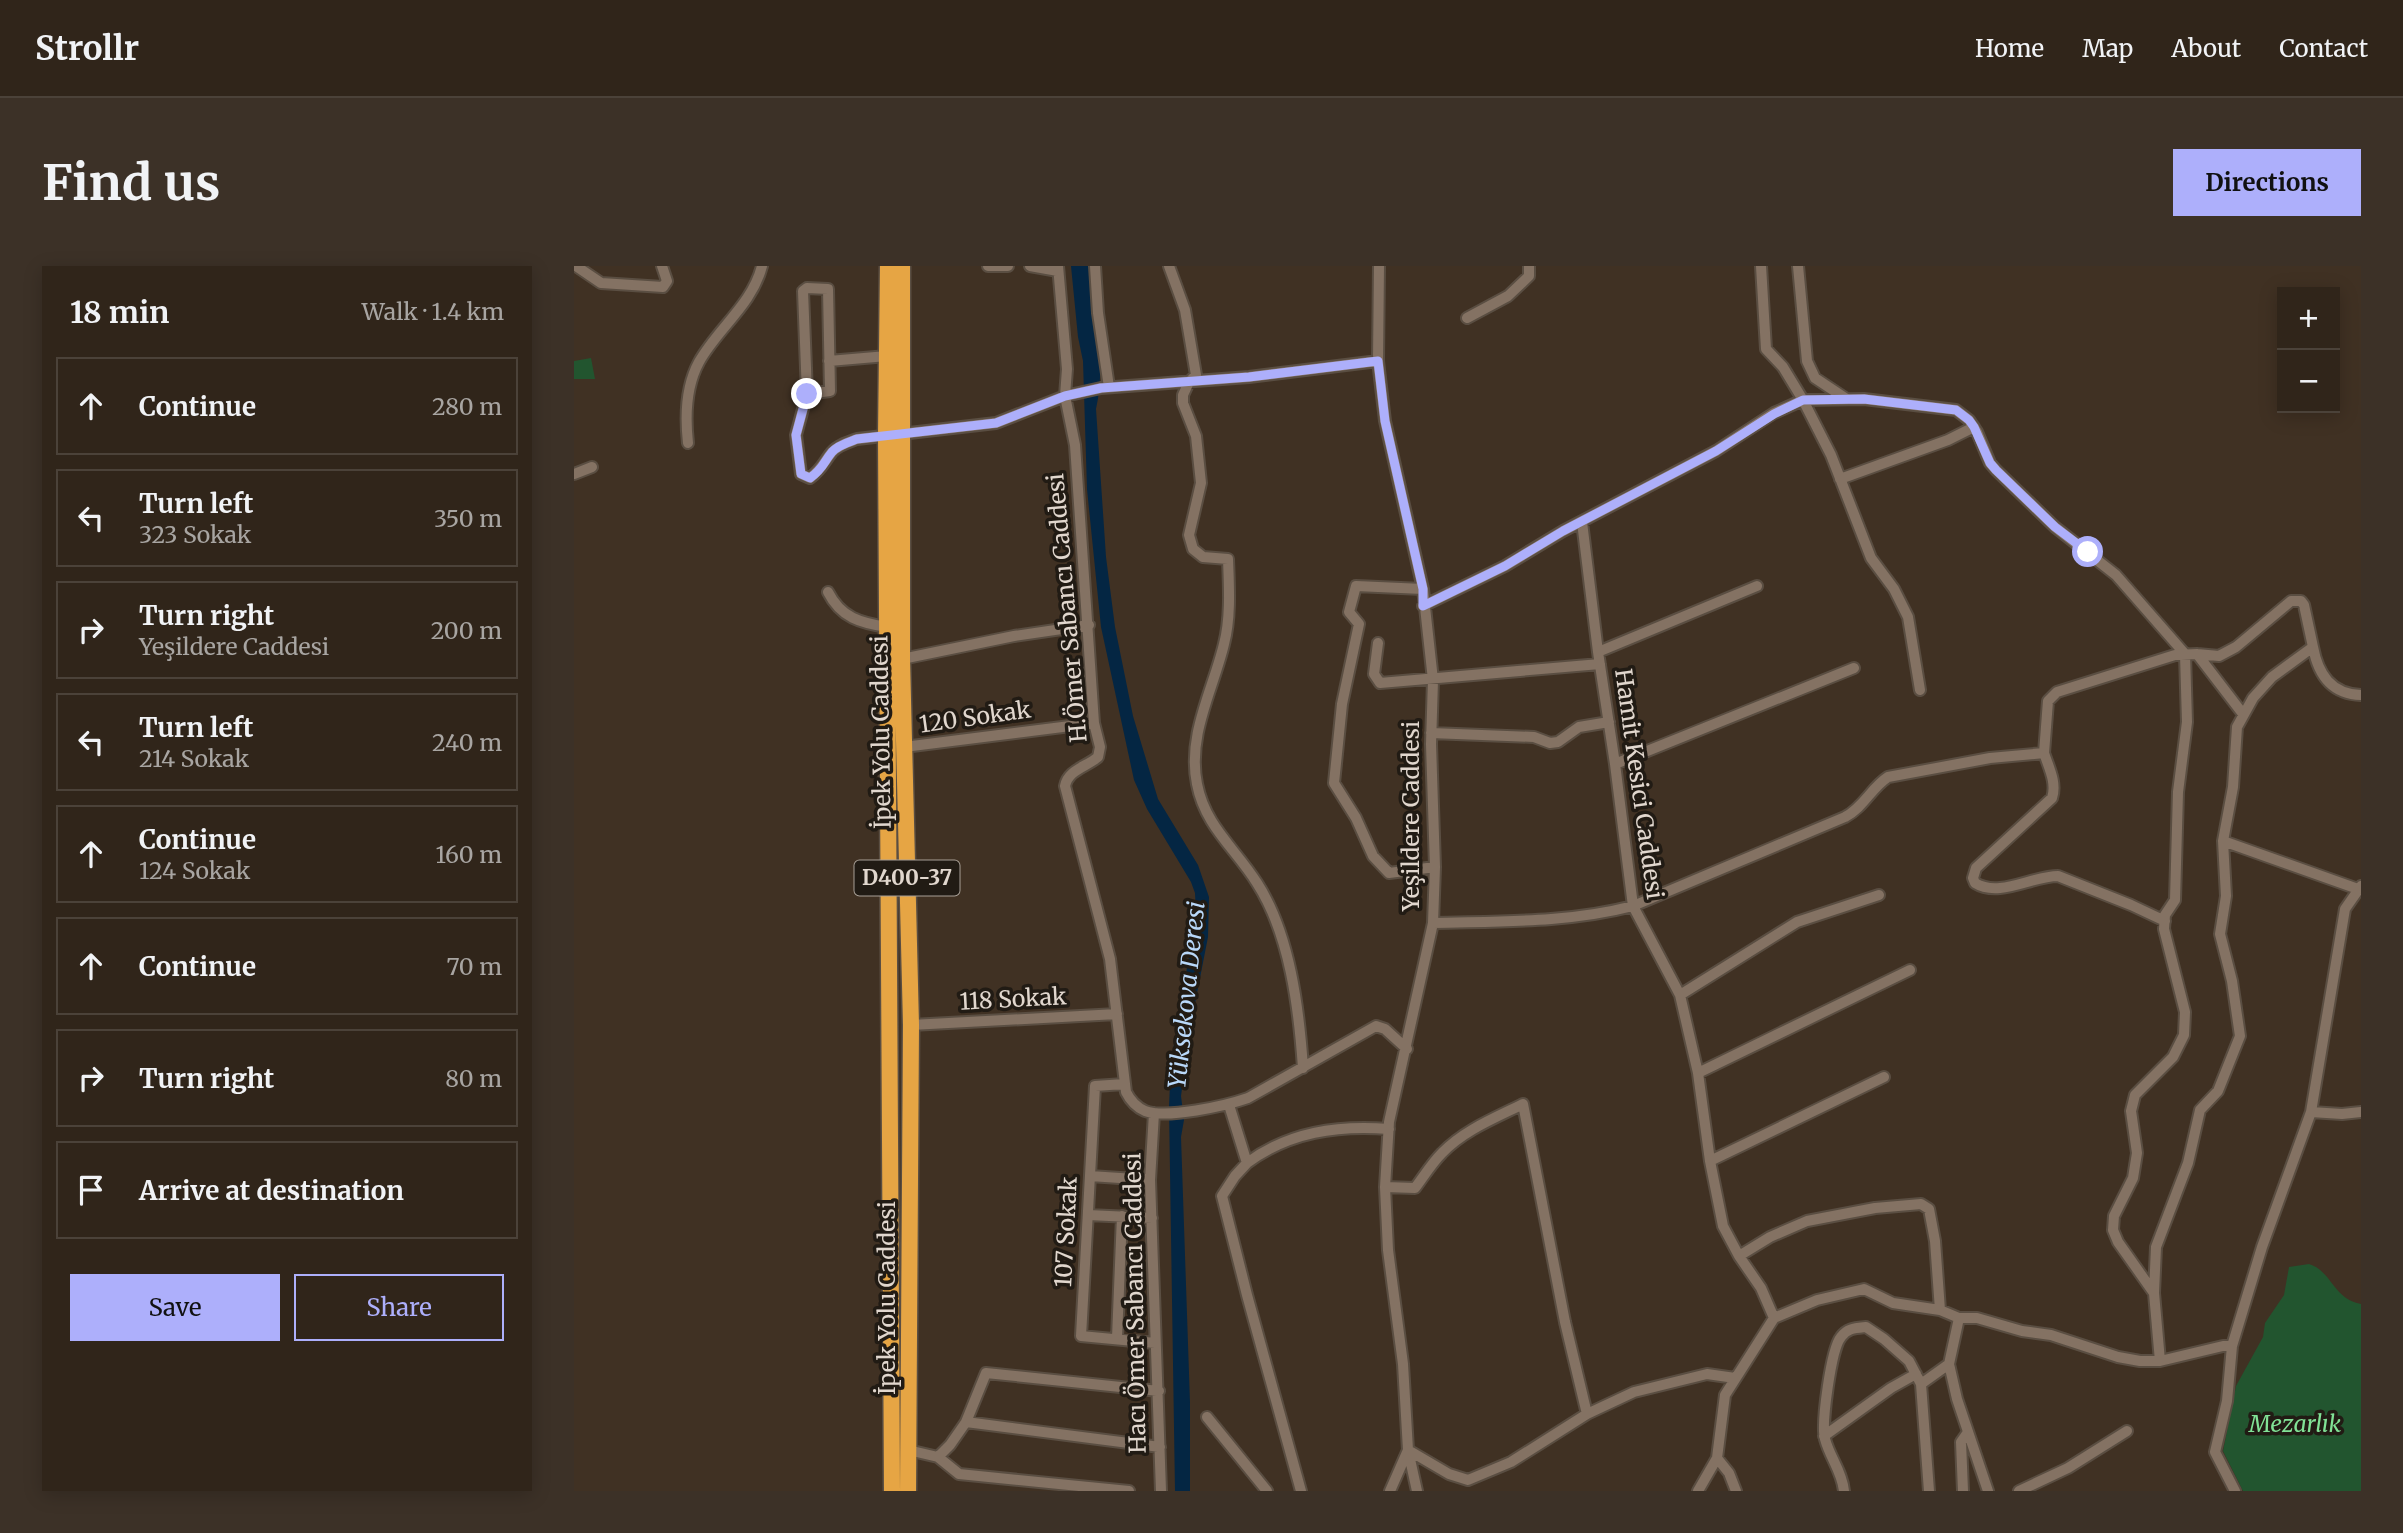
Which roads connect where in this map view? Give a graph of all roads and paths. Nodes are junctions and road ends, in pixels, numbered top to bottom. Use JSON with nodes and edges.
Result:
{"nodes":[{"id":1,"x":576,"y":266,"type":"edge"},
{"id":2,"x":662,"y":266,"type":"edge"},
{"id":3,"x":762,"y":266,"type":"edge"},
{"id":4,"x":888,"y":266,"type":"edge"},
{"id":5,"x":902,"y":266,"type":"edge"},
{"id":6,"x":988,"y":266,"type":"edge"},
{"id":7,"x":1008,"y":266,"type":"edge"},
{"id":8,"x":1030,"y":266,"type":"edge"},
{"id":9,"x":1095,"y":266,"type":"edge"},
{"id":10,"x":1169,"y":266,"type":"edge"},
{"id":11,"x":1379,"y":266,"type":"edge"},
{"id":12,"x":1529,"y":266,"type":"edge"},
{"id":13,"x":1761,"y":266,"type":"edge"},
{"id":14,"x":1798,"y":266,"type":"edge"},
{"id":15,"x":1058,"y":268,"type":"edge"},
{"id":16,"x":1467,"y":318,"type":"dead end"},
{"id":17,"x":887,"y":356,"type":"junction"},
{"id":18,"x":829,"y":361,"type":"junction"},
{"id":19,"x":1378,"y":361,"type":"junction"},
{"id":20,"x":1189,"y":382,"type":"junction"},
{"id":21,"x":1105,"y":387,"type":"junction"},
{"id":22,"x":807,"y":394,"type":"junction"},
{"id":23,"x":1065,"y":396,"type":"junction"},
{"id":24,"x":1845,"y":398,"type":"junction"},
{"id":25,"x":1803,"y":400,"type":"junction"},
{"id":26,"x":1974,"y":427,"type":"junction"},
{"id":27,"x":894,"y":435,"type":"junction"},
{"id":28,"x":688,"y":443,"type":"dead end"},
{"id":29,"x":592,"y":467,"type":"dead end"},
{"id":30,"x":574,"y":474,"type":"edge"},
{"id":31,"x":1840,"y":479,"type":"junction"},
{"id":32,"x":1582,"y":522,"type":"junction"},
{"id":33,"x":1758,"y":586,"type":"dead end"},
{"id":34,"x":1423,"y":589,"type":"junction"},
{"id":35,"x":828,"y":592,"type":"dead end"},
{"id":36,"x":1423,"y":606,"type":"junction"},
{"id":37,"x":1089,"y":625,"type":"junction"},
{"id":38,"x":887,"y":627,"type":"junction"},
{"id":39,"x":1378,"y":643,"type":"dead end"},
{"id":40,"x":2313,"y":647,"type":"junction"},
{"id":41,"x":1598,"y":652,"type":"junction"},
{"id":42,"x":2191,"y":654,"type":"junction"},
{"id":43,"x":902,"y":659,"type":"junction"},
{"id":44,"x":1600,"y":664,"type":"junction"},
{"id":45,"x":1854,"y":667,"type":"dead end"},
{"id":46,"x":1433,"y":680,"type":"junction"},
{"id":47,"x":1920,"y":690,"type":"dead end"},
{"id":48,"x":2361,"y":695,"type":"edge"},
{"id":49,"x":2243,"y":714,"type":"junction"},
{"id":50,"x":1609,"y":722,"type":"junction"},
{"id":51,"x":1094,"y":723,"type":"junction"},
{"id":52,"x":1432,"y":733,"type":"junction"},
{"id":53,"x":904,"y":747,"type":"junction"},
{"id":54,"x":2044,"y":753,"type":"junction"},
{"id":55,"x":1615,"y":764,"type":"junction"},
{"id":56,"x":2223,"y":841,"type":"junction"},
{"id":57,"x":1435,"y":867,"type":"junction"},
{"id":58,"x":2359,"y":887,"type":"edge"},
{"id":59,"x":1879,"y":895,"type":"dead end"},
{"id":60,"x":1633,"y":906,"type":"junction"},
{"id":61,"x":2165,"y":921,"type":"junction"},
{"id":62,"x":1433,"y":923,"type":"junction"},
{"id":63,"x":1910,"y":970,"type":"dead end"},
{"id":64,"x":1680,"y":995,"type":"junction"},
{"id":65,"x":1117,"y":1014,"type":"junction"},
{"id":66,"x":911,"y":1026,"type":"junction"},
{"id":67,"x":1407,"y":1049,"type":"junction"},
{"id":68,"x":1303,"y":1068,"type":"junction"},
{"id":69,"x":1698,"y":1073,"type":"junction"},
{"id":70,"x":1884,"y":1077,"type":"dead end"},
{"id":71,"x":1124,"y":1084,"type":"junction"},
{"id":72,"x":1229,"y":1105,"type":"junction"},
{"id":73,"x":2311,"y":1112,"type":"junction"},
{"id":74,"x":2361,"y":1112,"type":"edge"},
{"id":75,"x":1158,"y":1113,"type":"junction"},
{"id":76,"x":1389,"y":1129,"type":"junction"},
{"id":77,"x":1710,"y":1161,"type":"junction"},
{"id":78,"x":1247,"y":1163,"type":"junction"},
{"id":79,"x":1090,"y":1176,"type":"junction"},
{"id":80,"x":1150,"y":1180,"type":"junction"},
{"id":81,"x":1385,"y":1187,"type":"junction"},
{"id":82,"x":1088,"y":1215,"type":"junction"},
{"id":83,"x":1122,"y":1216,"type":"junction"},
{"id":84,"x":1152,"y":1218,"type":"junction"},
{"id":85,"x":1739,"y":1256,"type":"junction"},
{"id":86,"x":2154,"y":1293,"type":"junction"},
{"id":87,"x":1940,"y":1310,"type":"junction"},
{"id":88,"x":1774,"y":1318,"type":"junction"},
{"id":89,"x":1959,"y":1318,"type":"junction"},
{"id":90,"x":1118,"y":1338,"type":"junction"},
{"id":91,"x":1156,"y":1343,"type":"junction"},
{"id":92,"x":2232,"y":1346,"type":"junction"},
{"id":93,"x":2160,"y":1361,"type":"junction"},
{"id":94,"x":1949,"y":1364,"type":"junction"},
{"id":95,"x":1735,"y":1378,"type":"junction"},
{"id":96,"x":1918,"y":1379,"type":"junction"},
{"id":97,"x":1159,"y":1391,"type":"junction"},
{"id":98,"x":1587,"y":1414,"type":"junction"},
{"id":99,"x":1207,"y":1417,"type":"dead end"},
{"id":100,"x":966,"y":1422,"type":"junction"},
{"id":101,"x":2127,"y":1431,"type":"dead end"},
{"id":102,"x":1968,"y":1432,"type":"junction"},
{"id":103,"x":1825,"y":1436,"type":"junction"},
{"id":104,"x":1160,"y":1447,"type":"junction"},
{"id":105,"x":908,"y":1450,"type":"junction"},
{"id":106,"x":1408,"y":1450,"type":"junction"},
{"id":107,"x":938,"y":1457,"type":"junction"},
{"id":108,"x":1717,"y":1458,"type":"junction"},
{"id":109,"x":892,"y":1491,"type":"edge"},
{"id":110,"x":908,"y":1491,"type":"edge"},
{"id":111,"x":1129,"y":1491,"type":"edge"},
{"id":112,"x":1161,"y":1491,"type":"edge"},
{"id":113,"x":1267,"y":1491,"type":"edge"},
{"id":114,"x":1301,"y":1491,"type":"edge"},
{"id":115,"x":1390,"y":1491,"type":"edge"},
{"id":116,"x":1417,"y":1491,"type":"edge"},
{"id":117,"x":1698,"y":1491,"type":"edge"},
{"id":118,"x":1736,"y":1491,"type":"edge"},
{"id":119,"x":1844,"y":1491,"type":"edge"},
{"id":120,"x":1928,"y":1491,"type":"edge"},
{"id":121,"x":1963,"y":1491,"type":"edge"},
{"id":122,"x":1988,"y":1491,"type":"edge"},
{"id":123,"x":2019,"y":1491,"type":"edge"},
{"id":124,"x":2235,"y":1491,"type":"edge"}],
"edges":[{"from":1,"to":2,"type":"street"},
{"from":3,"to":28,"type":"street"},
{"from":4,"to":17,"type":"highway","name":"İpek Yolu Caddesi","number":"D400-37"},
{"from":5,"to":27,"type":"highway","name":"İpek Yolu Caddesi","number":"D400-37"},
{"from":6,"to":7,"type":"street"},
{"from":8,"to":15,"type":"street"},
{"from":9,"to":21,"type":"street"},
{"from":10,"to":20,"type":"street"},
{"from":11,"to":19,"type":"street","name":"Yeşildere Caddesi"},
{"from":12,"to":16,"type":"street"},
{"from":13,"to":25,"type":"street"},
{"from":14,"to":24,"type":"street"},
{"from":15,"to":23,"type":"street","name":"H.Ömer Sabancı Caddesi"},
{"from":17,"to":18,"type":"street"},
{"from":17,"to":27,"type":"highway","name":"İpek Yolu Caddesi","number":"D400-37"},
{"from":18,"to":22,"type":"street"},
{"from":18,"to":22,"type":"street"},
{"from":19,"to":20,"type":"street"},
{"from":19,"to":34,"type":"street","name":"Yeşildere Caddesi"},
{"from":20,"to":21,"type":"street"},
{"from":20,"to":68,"type":"street"},
{"from":21,"to":23,"type":"street"},
{"from":22,"to":27,"type":"street"},
{"from":23,"to":27,"type":"street"},
{"from":23,"to":37,"type":"street","name":"H.Ömer Sabancı Caddesi"},
{"from":24,"to":25,"type":"street"},
{"from":24,"to":26,"type":"street"},
{"from":25,"to":31,"type":"street"},
{"from":25,"to":32,"type":"street"},
{"from":26,"to":31,"type":"street"},
{"from":26,"to":42,"type":"street"},
{"from":27,"to":38,"type":"highway","name":"İpek Yolu Caddesi","number":"D400-37"},
{"from":27,"to":43,"type":"highway","name":"İpek Yolu Caddesi","number":"D400-37"},
{"from":29,"to":30,"type":"street"},
{"from":31,"to":47,"type":"street"},
{"from":32,"to":36,"type":"street"},
{"from":32,"to":41,"type":"street","name":"Hamit Kesici Caddesi"},
{"from":33,"to":41,"type":"street"},
{"from":34,"to":36,"type":"street","name":"Yeşildere Caddesi"},
{"from":34,"to":57,"type":"street"},
{"from":35,"to":38,"type":"street"},
{"from":36,"to":46,"type":"street","name":"Yeşildere Caddesi"},
{"from":37,"to":43,"type":"street"},
{"from":37,"to":51,"type":"street","name":"H.Ömer Sabancı Caddesi"},
{"from":38,"to":109,"type":"highway","name":"İpek Yolu Caddesi","number":"D400-37"},
{"from":39,"to":46,"type":"street"},
{"from":40,"to":42,"type":"street"},
{"from":40,"to":48,"type":"street"},
{"from":40,"to":49,"type":"street"},
{"from":41,"to":44,"type":"street","name":"Hamit Kesici Caddesi"},
{"from":42,"to":49,"type":"street"},
{"from":42,"to":54,"type":"street"},
{"from":42,"to":61,"type":"street"},
{"from":43,"to":53,"type":"highway","name":"İpek Yolu Caddesi","number":"D400-37"},
{"from":44,"to":46,"type":"street"},
{"from":44,"to":50,"type":"street","name":"Hamit Kesici Caddesi"},
{"from":45,"to":55,"type":"street"},
{"from":46,"to":52,"type":"street","name":"Yeşildere Caddesi"},
{"from":49,"to":56,"type":"street"},
{"from":50,"to":52,"type":"street"},
{"from":50,"to":55,"type":"street","name":"Hamit Kesici Caddesi"},
{"from":51,"to":53,"type":"street","name":"120 Sokak"},
{"from":51,"to":65,"type":"street","name":"H.Ömer Sabancı Caddesi"},
{"from":52,"to":57,"type":"street","name":"Yeşildere Caddesi"},
{"from":53,"to":66,"type":"highway","name":"İpek Yolu Caddesi","number":"D400-37"},
{"from":54,"to":60,"type":"street"},
{"from":54,"to":61,"type":"street"},
{"from":55,"to":60,"type":"street","name":"Hamit Kesici Caddesi"},
{"from":56,"to":58,"type":"street"},
{"from":56,"to":86,"type":"street"},
{"from":57,"to":62,"type":"street","name":"Yeşildere Caddesi"},
{"from":58,"to":73,"type":"street"},
{"from":59,"to":64,"type":"street"},
{"from":60,"to":62,"type":"street"},
{"from":60,"to":64,"type":"street","name":"Hamit Kesici Caddesi"},
{"from":61,"to":86,"type":"street"},
{"from":62,"to":67,"type":"street","name":"Yeşildere Caddesi"},
{"from":63,"to":69,"type":"street"},
{"from":64,"to":69,"type":"street","name":"Hamit Kesici Caddesi"},
{"from":65,"to":66,"type":"street","name":"118 Sokak"},
{"from":65,"to":71,"type":"street","name":"H.Ömer Sabancı Caddesi"},
{"from":66,"to":105,"type":"highway","name":"İpek Yolu Caddesi","number":"D400-37"},
{"from":67,"to":68,"type":"street"},
{"from":67,"to":76,"type":"street","name":"Yeşildere Caddesi"},
{"from":68,"to":72,"type":"street"},
{"from":69,"to":77,"type":"street","name":"Hamit Kesici Caddesi"},
{"from":70,"to":77,"type":"street"},
{"from":71,"to":75,"type":"street"},
{"from":71,"to":79,"type":"street","name":"107 Sokak"},
{"from":72,"to":75,"type":"street"},
{"from":72,"to":78,"type":"street"},
{"from":73,"to":74,"type":"street"},
{"from":73,"to":92,"type":"street"},
{"from":75,"to":80,"type":"street","name":"Hacı Ömer Sabancı Caddesi"},
{"from":76,"to":78,"type":"street"},
{"from":76,"to":81,"type":"street","name":"Yeşildere Caddesi"},
{"from":77,"to":85,"type":"street","name":"Hamit Kesici Caddesi"},
{"from":78,"to":114,"type":"street"},
{"from":79,"to":80,"type":"street"},
{"from":79,"to":82,"type":"street","name":"107 Sokak"},
{"from":80,"to":84,"type":"street","name":"Hacı Ömer Sabancı Caddesi"},
{"from":81,"to":98,"type":"street"},
{"from":81,"to":106,"type":"street","name":"Yeşildere Caddesi"},
{"from":82,"to":83,"type":"street"},
{"from":82,"to":90,"type":"street","name":"107 Sokak"},
{"from":83,"to":84,"type":"street"},
{"from":83,"to":90,"type":"street"},
{"from":84,"to":91,"type":"street","name":"Hacı Ömer Sabancı Caddesi"},
{"from":85,"to":87,"type":"street"},
{"from":85,"to":88,"type":"street","name":"Hamit Kesici Caddesi"},
{"from":86,"to":93,"type":"street"},
{"from":87,"to":88,"type":"street"},
{"from":87,"to":89,"type":"street"},
{"from":88,"to":95,"type":"street"},
{"from":89,"to":93,"type":"street"},
{"from":89,"to":94,"type":"street"},
{"from":90,"to":91,"type":"street","name":"107 Sokak"},
{"from":91,"to":97,"type":"street","name":"Hacı Ömer Sabancı Caddesi"},
{"from":92,"to":93,"type":"street"},
{"from":92,"to":124,"type":"street"},
{"from":94,"to":96,"type":"street"},
{"from":94,"to":102,"type":"street"},
{"from":95,"to":98,"type":"street"},
{"from":95,"to":108,"type":"street"},
{"from":96,"to":103,"type":"street"},
{"from":96,"to":103,"type":"street"},
{"from":96,"to":120,"type":"street"},
{"from":97,"to":100,"type":"street"},
{"from":97,"to":104,"type":"street","name":"Hacı Ömer Sabancı Caddesi"},
{"from":98,"to":106,"type":"street"},
{"from":99,"to":113,"type":"street"},
{"from":100,"to":104,"type":"street"},
{"from":100,"to":107,"type":"street"},
{"from":101,"to":123,"type":"street"},
{"from":102,"to":121,"type":"street"},
{"from":102,"to":122,"type":"street"},
{"from":103,"to":119,"type":"street"},
{"from":104,"to":112,"type":"street","name":"Hacı Ömer Sabancı Caddesi"},
{"from":105,"to":107,"type":"street"},
{"from":105,"to":110,"type":"highway","name":"İpek Yolu Caddesi","number":"D400-37"},
{"from":106,"to":115,"type":"street"},
{"from":106,"to":116,"type":"street","name":"Yeşildere Caddesi"},
{"from":107,"to":111,"type":"street"},
{"from":108,"to":117,"type":"street"},
{"from":108,"to":118,"type":"street"}]}
